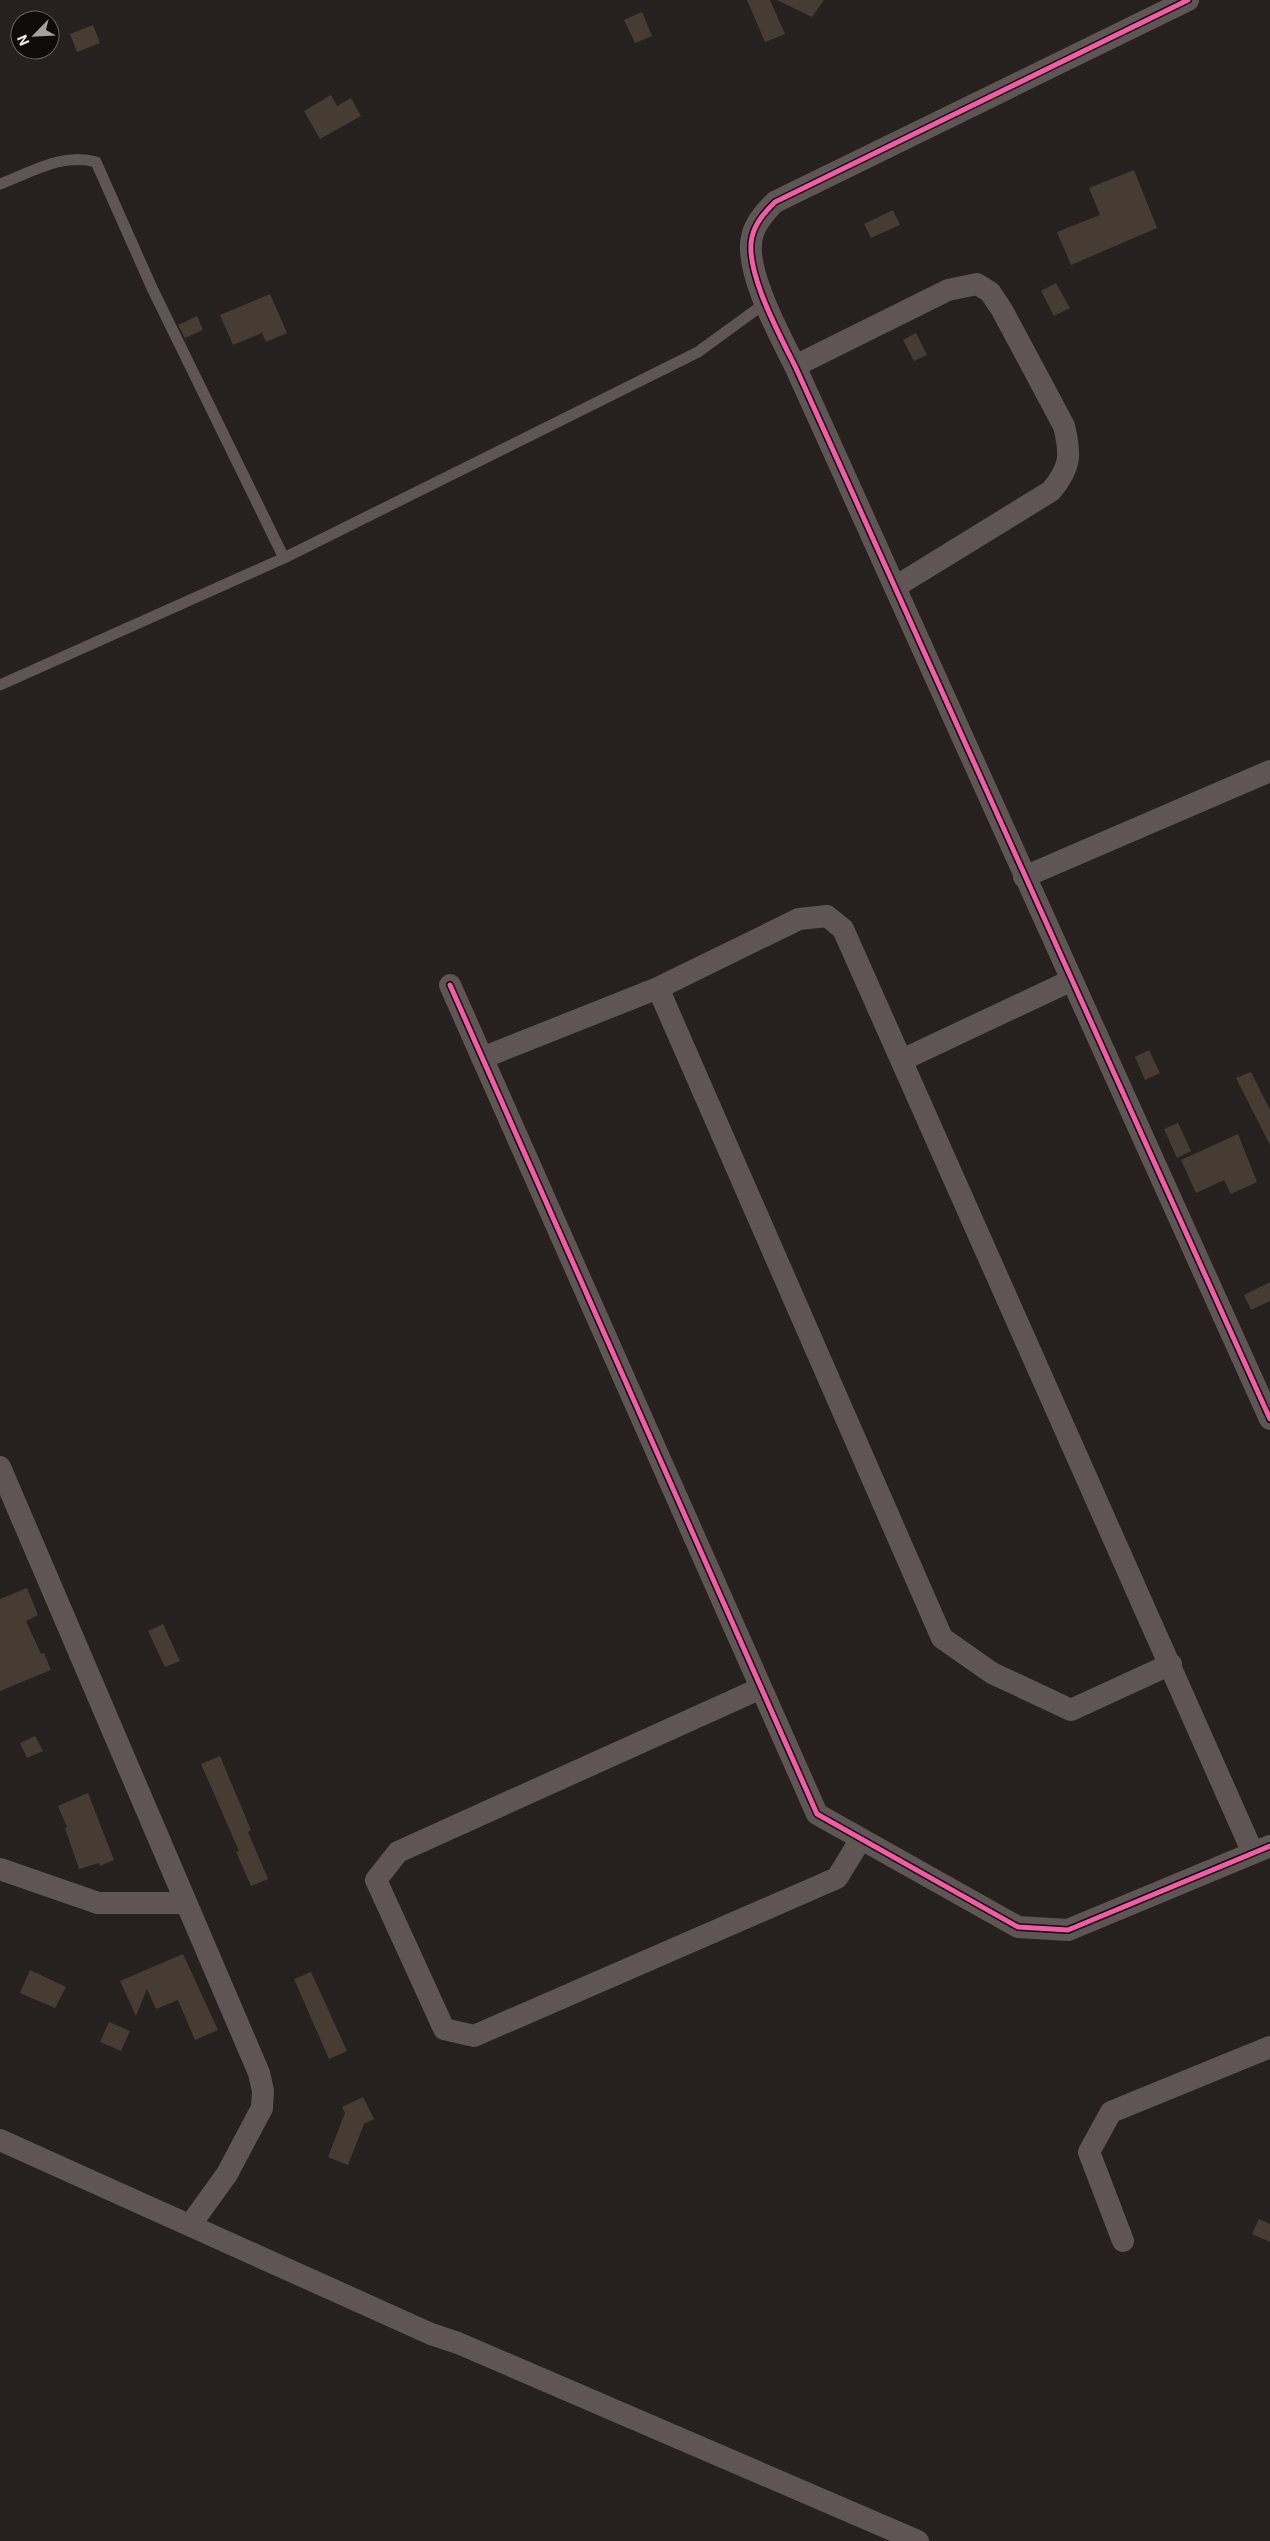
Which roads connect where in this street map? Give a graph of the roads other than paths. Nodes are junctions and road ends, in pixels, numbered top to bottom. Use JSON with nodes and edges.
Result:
{"nodes":[{"id":1,"x":1188,"y":0,"type":"edge"},
{"id":2,"x":0,"y":184,"type":"edge"},
{"id":3,"x":764,"y":304,"type":"junction"},
{"id":4,"x":796,"y":366,"type":"junction"},
{"id":5,"x":284,"y":558,"type":"junction"},
{"id":6,"x":896,"y":587,"type":"junction"},
{"id":7,"x":0,"y":686,"type":"edge"},
{"id":8,"x":1270,"y":770,"type":"edge"},
{"id":9,"x":1024,"y":878,"type":"junction"},
{"id":10,"x":1072,"y":980,"type":"junction"},
{"id":11,"x":450,"y":985,"type":"dead end"},
{"id":12,"x":658,"y":988,"type":"junction"},
{"id":13,"x":482,"y":1058,"type":"junction"},
{"id":14,"x":902,"y":1060,"type":"junction"},
{"id":15,"x":1270,"y":1420,"type":"edge"},
{"id":16,"x":0,"y":1467,"type":"edge"},
{"id":17,"x":1171,"y":1664,"type":"junction"},
{"id":18,"x":761,"y":1688,"type":"junction"},
{"id":19,"x":861,"y":1839,"type":"junction"},
{"id":20,"x":1262,"y":1850,"type":"edge"},
{"id":21,"x":0,"y":1869,"type":"edge"},
{"id":22,"x":185,"y":1903,"type":"junction"},
{"id":23,"x":1270,"y":2047,"type":"edge"},
{"id":24,"x":0,"y":2140,"type":"edge"},
{"id":25,"x":191,"y":2224,"type":"junction"},
{"id":26,"x":1123,"y":2241,"type":"dead end"},
{"id":27,"x":918,"y":2541,"type":"edge"}],
"edges":[{"from":1,"to":3,"type":"street"},
{"from":2,"to":5,"type":"lane"},
{"from":3,"to":4,"type":"street"},
{"from":3,"to":5,"type":"lane"},
{"from":4,"to":6,"type":"street"},
{"from":4,"to":6,"type":"street"},
{"from":5,"to":7,"type":"lane"},
{"from":6,"to":9,"type":"street"},
{"from":8,"to":9,"type":"street"},
{"from":9,"to":10,"type":"street"},
{"from":10,"to":14,"type":"street"},
{"from":10,"to":15,"type":"street"},
{"from":11,"to":13,"type":"street"},
{"from":12,"to":13,"type":"street"},
{"from":12,"to":14,"type":"street"},
{"from":12,"to":17,"type":"street"},
{"from":13,"to":18,"type":"street"},
{"from":14,"to":17,"type":"street"},
{"from":16,"to":22,"type":"street"},
{"from":17,"to":20,"type":"street"},
{"from":18,"to":19,"type":"street"},
{"from":18,"to":19,"type":"street"},
{"from":19,"to":20,"type":"street"},
{"from":21,"to":22,"type":"street"},
{"from":22,"to":25,"type":"street"},
{"from":23,"to":26,"type":"street"},
{"from":24,"to":25,"type":"street"},
{"from":25,"to":27,"type":"street"}]}
